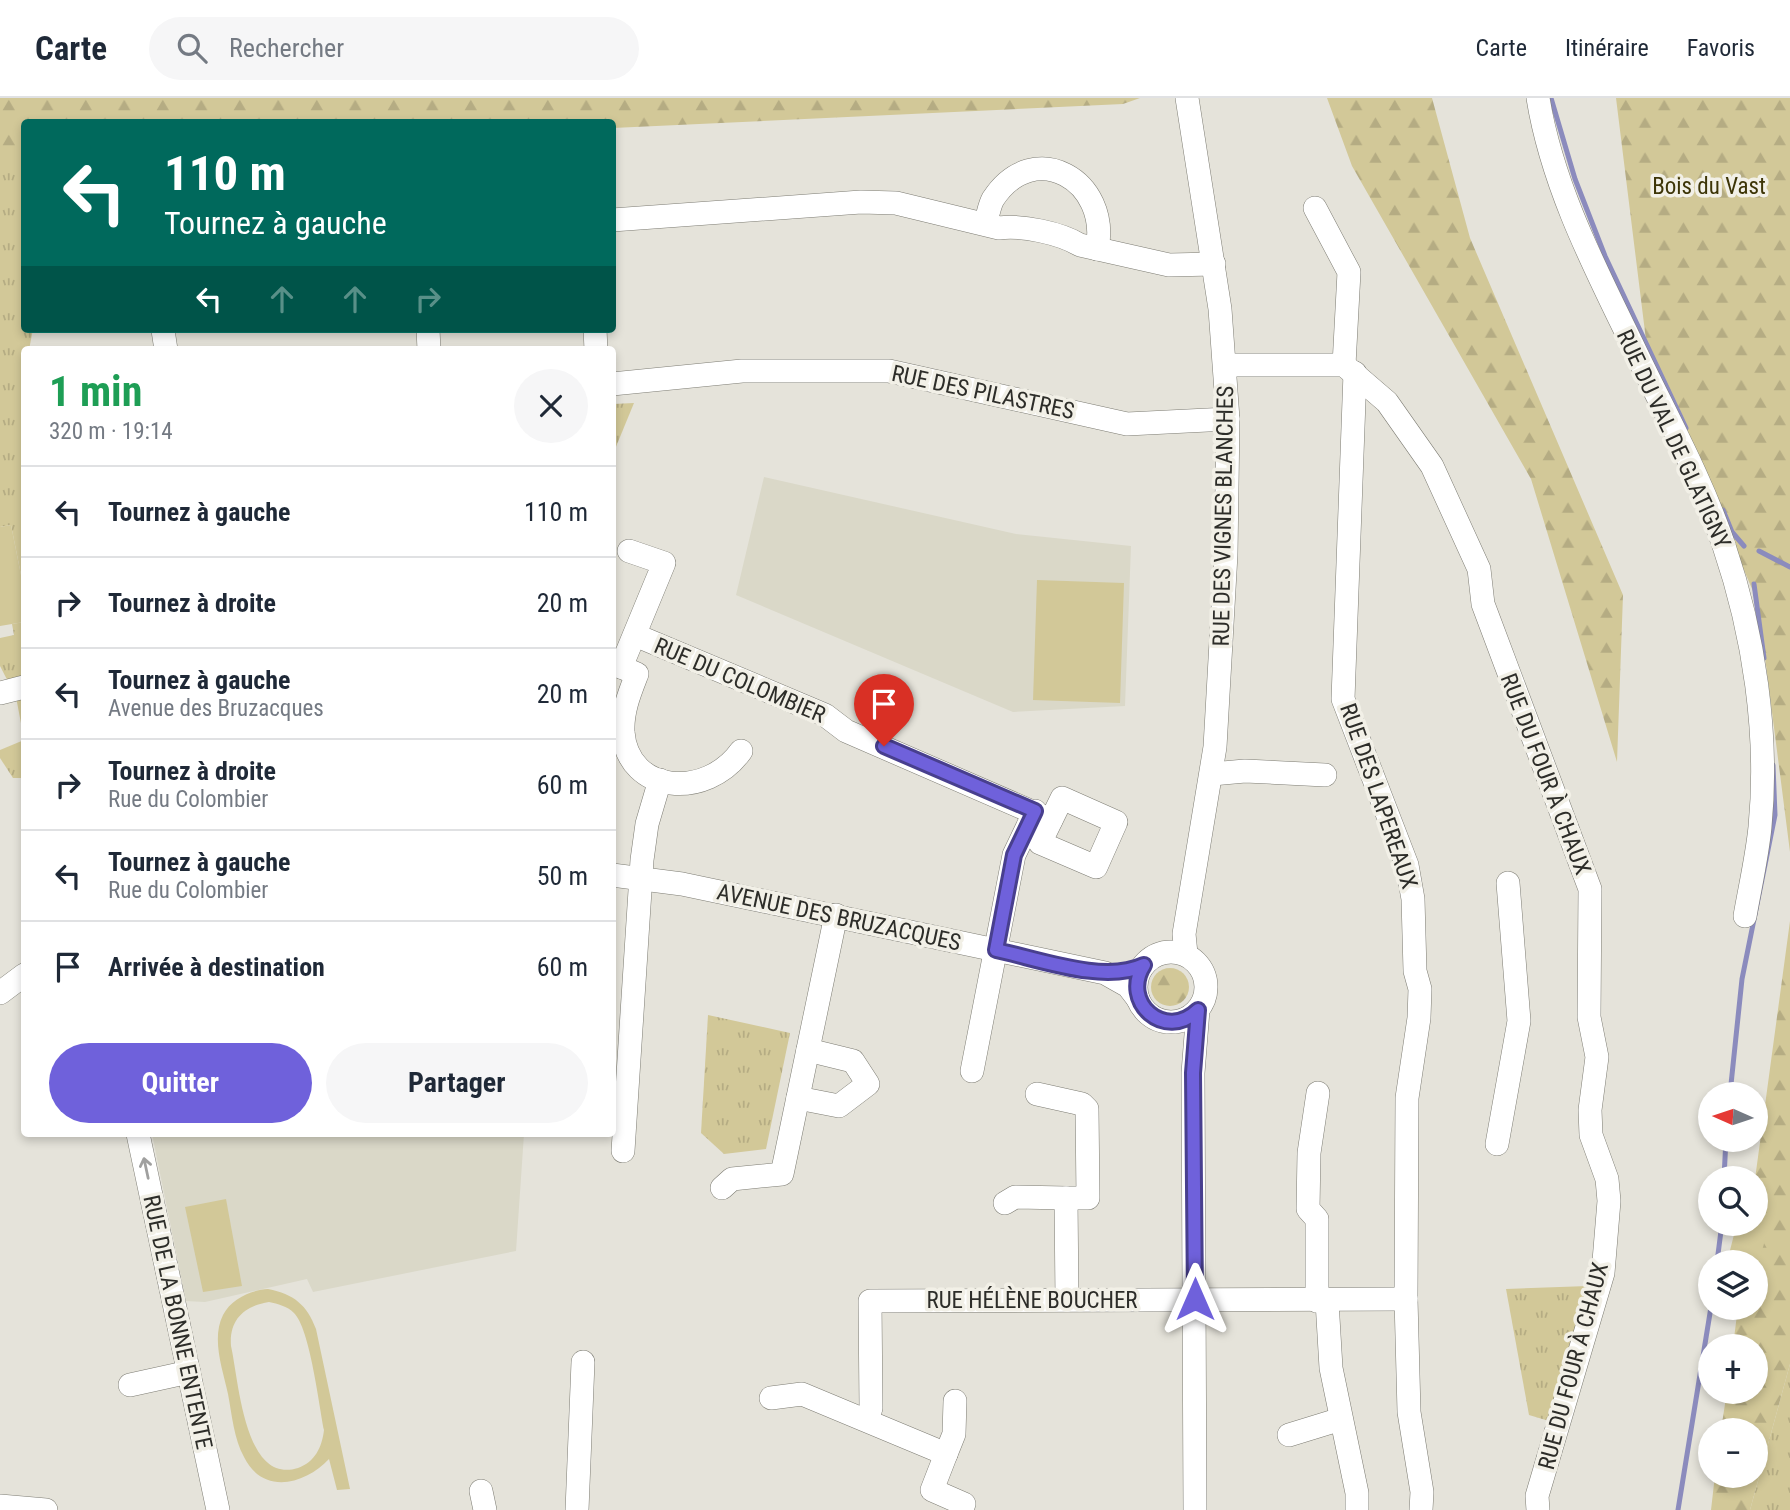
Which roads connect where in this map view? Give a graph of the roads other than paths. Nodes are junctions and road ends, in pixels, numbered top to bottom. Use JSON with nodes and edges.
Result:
{"nodes":[{"id":1,"x":1187,"y":98,"type":"edge"},
{"id":2,"x":1538,"y":98,"type":"edge"},
{"id":3,"x":1315,"y":208,"type":"dead end"},
{"id":4,"x":616,"y":220,"type":"edge"},
{"id":5,"x":985,"y":224,"type":"junction"},
{"id":6,"x":1097,"y":249,"type":"junction"},
{"id":7,"x":1214,"y":264,"type":"junction"},
{"id":8,"x":1225,"y":365,"type":"junction"},
{"id":9,"x":1350,"y":369,"type":"junction"},
{"id":10,"x":616,"y":384,"type":"edge"},
{"id":11,"x":1228,"y":418,"type":"junction"},
{"id":12,"x":629,"y":551,"type":"dead end"},
{"id":13,"x":635,"y":635,"type":"junction"},
{"id":14,"x":624,"y":668,"type":"edge"},
{"id":15,"x":21,"y":689,"type":"edge"},
{"id":16,"x":0,"y":693,"type":"edge"},
{"id":17,"x":741,"y":751,"type":"dead end"},
{"id":18,"x":1212,"y":774,"type":"junction"},
{"id":19,"x":1325,"y":775,"type":"dead end"},
{"id":20,"x":660,"y":780,"type":"junction"},
{"id":21,"x":616,"y":875,"type":"edge"},
{"id":22,"x":641,"y":878,"type":"junction"},
{"id":23,"x":1508,"y":883,"type":"dead end"},
{"id":24,"x":836,"y":915,"type":"junction"},
{"id":25,"x":1745,"y":916,"type":"dead end"},
{"id":26,"x":1180,"y":947,"type":"junction"},
{"id":27,"x":996,"y":950,"type":"junction"},
{"id":28,"x":1144,"y":965,"type":"junction"},
{"id":29,"x":1105,"y":973,"type":"junction"},
{"id":30,"x":21,"y":974,"type":"edge"},
{"id":31,"x":21,"y":976,"type":"edge"},
{"id":32,"x":0,"y":979,"type":"edge"},
{"id":33,"x":0,"y":993,"type":"edge"},
{"id":34,"x":1138,"y":999,"type":"junction"},
{"id":35,"x":1198,"y":1010,"type":"junction"},
{"id":36,"x":1167,"y":1022,"type":"junction"},
{"id":37,"x":808,"y":1051,"type":"junction"},
{"id":38,"x":972,"y":1071,"type":"dead end"},
{"id":39,"x":1193,"y":1073,"type":"junction"},
{"id":40,"x":1318,"y":1093,"type":"dead end"},
{"id":41,"x":1037,"y":1094,"type":"dead end"},
{"id":42,"x":798,"y":1098,"type":"junction"},
{"id":43,"x":139,"y":1137,"type":"edge"},
{"id":44,"x":1497,"y":1144,"type":"dead end"},
{"id":45,"x":624,"y":1151,"type":"dead end"},
{"id":46,"x":722,"y":1188,"type":"dead end"},
{"id":47,"x":1066,"y":1198,"type":"junction"},
{"id":48,"x":1005,"y":1203,"type":"dead end"},
{"id":49,"x":1195,"y":1299,"type":"junction"},
{"id":50,"x":1406,"y":1299,"type":"junction"},
{"id":51,"x":1067,"y":1300,"type":"junction"},
{"id":52,"x":1322,"y":1301,"type":"junction"},
{"id":53,"x":583,"y":1362,"type":"dead end"},
{"id":54,"x":189,"y":1372,"type":"junction"},
{"id":55,"x":130,"y":1385,"type":"dead end"},
{"id":56,"x":771,"y":1398,"type":"dead end"},
{"id":57,"x":955,"y":1401,"type":"dead end"},
{"id":58,"x":865,"y":1419,"type":"junction"},
{"id":59,"x":1341,"y":1419,"type":"junction"},
{"id":60,"x":1289,"y":1435,"type":"dead end"},
{"id":61,"x":946,"y":1454,"type":"junction"},
{"id":62,"x":964,"y":1504,"type":"dead end"},
{"id":63,"x":0,"y":1506,"type":"edge"},
{"id":64,"x":32,"y":1510,"type":"edge"},
{"id":65,"x":46,"y":1510,"type":"edge"},
{"id":66,"x":218,"y":1510,"type":"edge"},
{"id":67,"x":577,"y":1510,"type":"edge"},
{"id":68,"x":1195,"y":1510,"type":"edge"},
{"id":69,"x":1357,"y":1510,"type":"edge"},
{"id":70,"x":1421,"y":1510,"type":"edge"},
{"id":71,"x":1538,"y":1510,"type":"edge"}],
"edges":[{"from":1,"to":7,"type":"street","name":"RUE DES VIGNES BLANCHES"},
{"from":2,"to":25,"type":"street","name":"RUE DU VAL DE GLATIGNY"},
{"from":3,"to":9,"type":"street"},
{"from":4,"to":5,"type":"street"},
{"from":5,"to":6,"type":"street"},
{"from":5,"to":6,"type":"street"},
{"from":6,"to":7,"type":"street"},
{"from":7,"to":8,"type":"street","name":"RUE DES VIGNES BLANCHES"},
{"from":8,"to":9,"type":"street"},
{"from":8,"to":11,"type":"street","name":"RUE DES VIGNES BLANCHES"},
{"from":9,"to":50,"type":"street","name":"RUE DES LAPEREAUX"},
{"from":9,"to":71,"type":"street","name":"RUE DU FOUR À CHAUX"},
{"from":10,"to":11,"type":"street","name":"RUE DES PILASTRES"},
{"from":11,"to":18,"type":"street","name":"RUE DES VIGNES BLANCHES"},
{"from":12,"to":13,"type":"street"},
{"from":13,"to":14,"type":"street"},
{"from":13,"to":27,"type":"street","name":"RUE DU COLOMBIER"},
{"from":14,"to":20,"type":"street"},
{"from":15,"to":16,"type":"street"},
{"from":17,"to":20,"type":"street"},
{"from":18,"to":19,"type":"street"},
{"from":18,"to":26,"type":"street","name":"RUE DES VIGNES BLANCHES"},
{"from":20,"to":22,"type":"street"},
{"from":21,"to":22,"type":"street","name":"AVENUE DES BRUZACQUES"},
{"from":22,"to":24,"type":"street","name":"AVENUE DES BRUZACQUES"},
{"from":22,"to":45,"type":"street"},
{"from":23,"to":44,"type":"street"},
{"from":24,"to":27,"type":"street","name":"AVENUE DES BRUZACQUES"},
{"from":24,"to":37,"type":"street"},
{"from":26,"to":28,"type":"street"},
{"from":26,"to":35,"type":"street"},
{"from":27,"to":29,"type":"street","name":"AVENUE DES BRUZACQUES"},
{"from":27,"to":38,"type":"street","name":"RUE DU COLOMBIER"},
{"from":28,"to":29,"type":"street","name":"AVENUE DES BRUZACQUES"},
{"from":28,"to":34,"type":"street"},
{"from":29,"to":34,"type":"street","name":"AVENUE DES BRUZACQUES"},
{"from":30,"to":32,"type":"street"},
{"from":31,"to":33,"type":"street"},
{"from":34,"to":36,"type":"street"},
{"from":35,"to":36,"type":"street"},
{"from":35,"to":39,"type":"street"},
{"from":36,"to":39,"type":"street"},
{"from":37,"to":42,"type":"street"},
{"from":37,"to":42,"type":"street"},
{"from":39,"to":49,"type":"street"},
{"from":40,"to":52,"type":"street"},
{"from":41,"to":47,"type":"street"},
{"from":42,"to":46,"type":"street"},
{"from":54,"to":43,"type":"street","name":"RUE DE LA BONNE ENTENTE","one_way":true},
{"from":47,"to":48,"type":"street"},
{"from":47,"to":51,"type":"street"},
{"from":49,"to":51,"type":"street","name":"RUE HÉLÈNE BOUCHER"},
{"from":49,"to":52,"type":"street","name":"RUE HÉLÈNE BOUCHER"},
{"from":49,"to":68,"type":"street"},
{"from":50,"to":52,"type":"street","name":"RUE HÉLÈNE BOUCHER"},
{"from":50,"to":70,"type":"street","name":"RUE DES LAPEREAUX"},
{"from":51,"to":58,"type":"street","name":"RUE HÉLÈNE BOUCHER"},
{"from":52,"to":59,"type":"street"},
{"from":53,"to":67,"type":"street"},
{"from":54,"to":55,"type":"street"},
{"from":54,"to":66,"type":"street","name":"RUE DE LA BONNE ENTENTE"},
{"from":56,"to":58,"type":"street"},
{"from":57,"to":61,"type":"street"},
{"from":58,"to":61,"type":"street"},
{"from":59,"to":60,"type":"street"},
{"from":59,"to":69,"type":"street"},
{"from":61,"to":62,"type":"street"},
{"from":63,"to":64,"type":"street"},
{"from":64,"to":65,"type":"street"}]}
